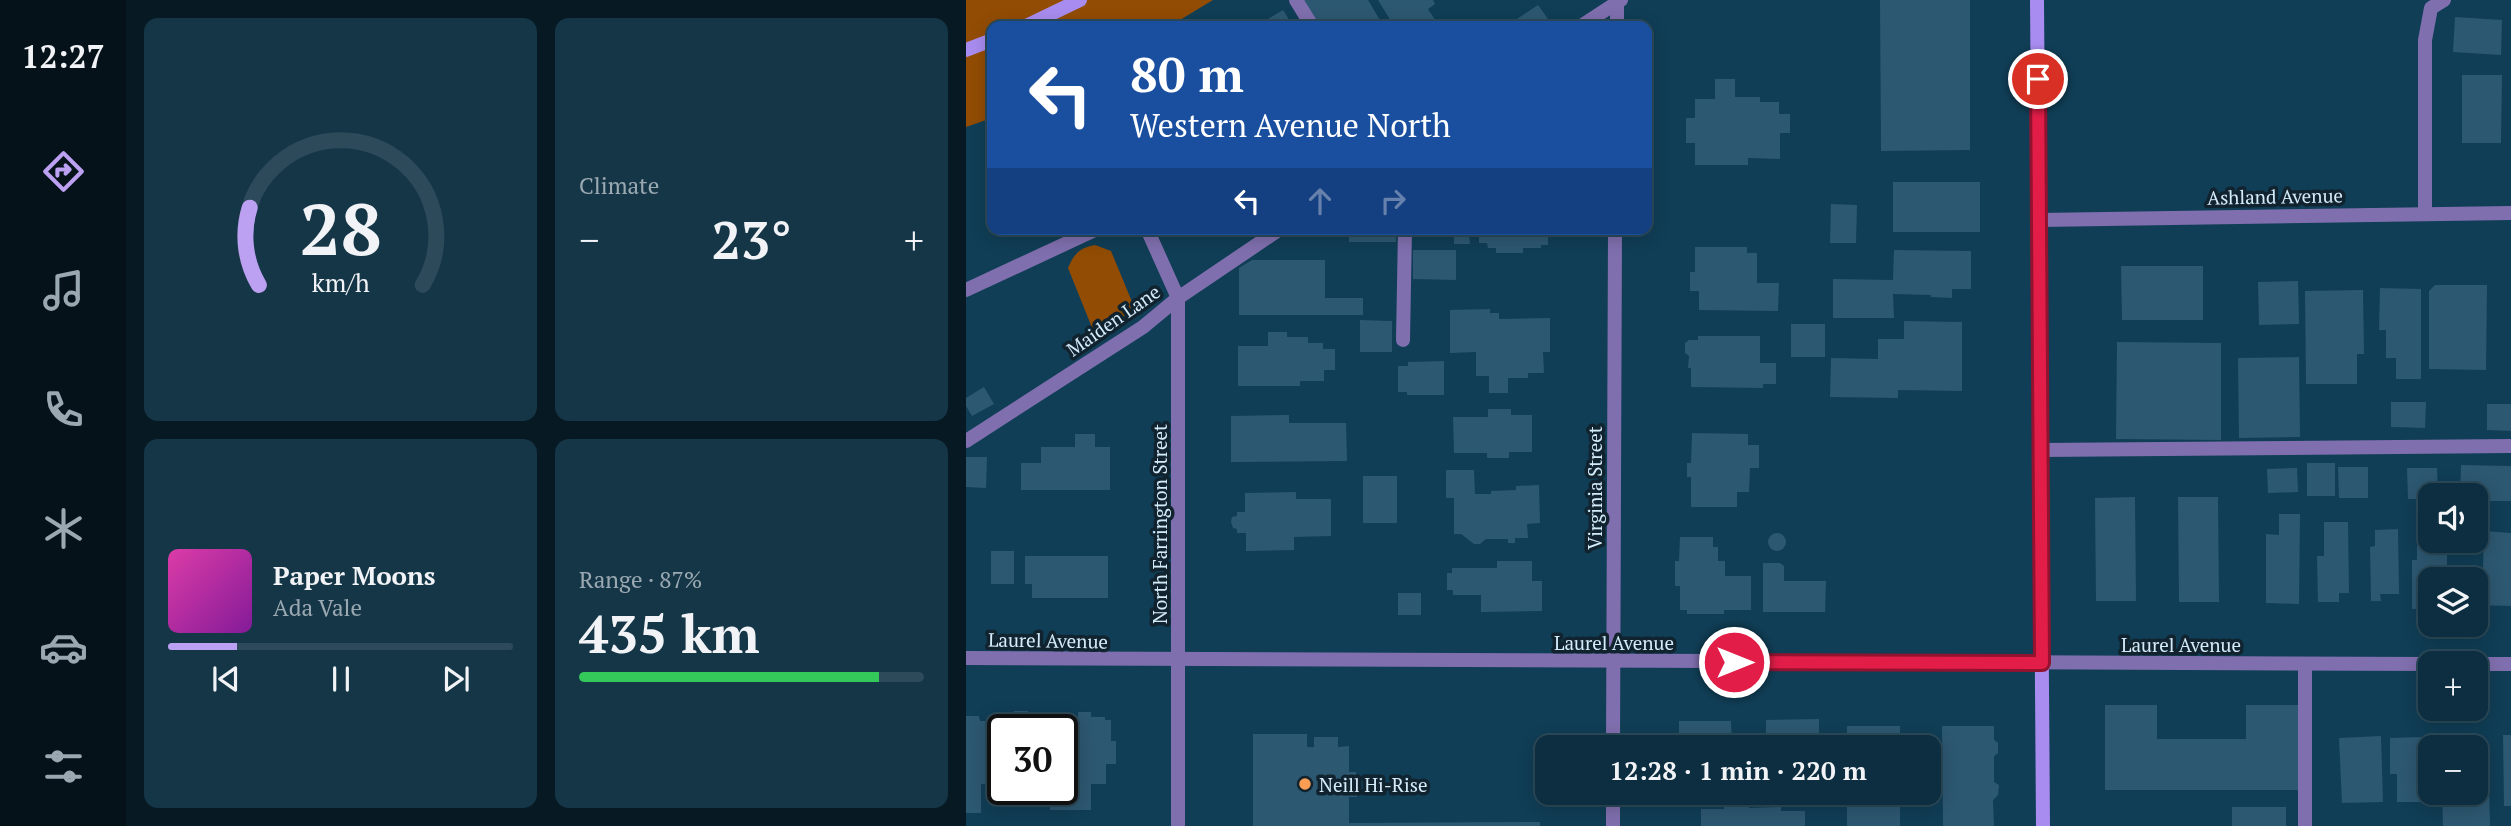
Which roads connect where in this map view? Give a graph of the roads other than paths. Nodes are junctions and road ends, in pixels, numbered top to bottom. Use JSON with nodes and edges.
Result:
{"nodes":[{"id":1,"x":1080,"y":0,"type":"edge"},
{"id":2,"x":1296,"y":0,"type":"edge"},
{"id":3,"x":2037,"y":0,"type":"edge"},
{"id":4,"x":2444,"y":0,"type":"edge"},
{"id":5,"x":1618,"y":1,"type":"edge"},
{"id":6,"x":1053,"y":21,"type":"edge"},
{"id":7,"x":1309,"y":21,"type":"edge"},
{"id":8,"x":1588,"y":21,"type":"edge"},
{"id":9,"x":1617,"y":21,"type":"edge"},
{"id":10,"x":987,"y":42,"type":"edge"},
{"id":11,"x":966,"y":50,"type":"edge"},
{"id":12,"x":2425,"y":213,"type":"junction"},
{"id":13,"x":2511,"y":213,"type":"edge"},
{"id":14,"x":2039,"y":220,"type":"junction"},
{"id":15,"x":1084,"y":235,"type":"edge"},
{"id":16,"x":1150,"y":235,"type":"edge"},
{"id":17,"x":1271,"y":235,"type":"edge"},
{"id":18,"x":1405,"y":235,"type":"edge"},
{"id":19,"x":1615,"y":235,"type":"edge"},
{"id":20,"x":966,"y":290,"type":"edge"},
{"id":21,"x":1178,"y":298,"type":"junction"},
{"id":22,"x":1403,"y":340,"type":"dead end"},
{"id":23,"x":966,"y":440,"type":"edge"},
{"id":24,"x":2511,"y":446,"type":"edge"},
{"id":25,"x":2040,"y":450,"type":"junction"},
{"id":26,"x":966,"y":658,"type":"edge"},
{"id":27,"x":1179,"y":661,"type":"junction"},
{"id":28,"x":1612,"y":661,"type":"junction"},
{"id":29,"x":2042,"y":663,"type":"junction"},
{"id":30,"x":2305,"y":664,"type":"junction"},
{"id":31,"x":2418,"y":664,"type":"edge"},
{"id":32,"x":2488,"y":664,"type":"edge"},
{"id":33,"x":2511,"y":664,"type":"edge"},
{"id":34,"x":1613,"y":735,"type":"edge"},
{"id":35,"x":1613,"y":805,"type":"edge"},
{"id":36,"x":1178,"y":826,"type":"edge"},
{"id":37,"x":1613,"y":826,"type":"edge"},
{"id":38,"x":2043,"y":826,"type":"edge"},
{"id":39,"x":2305,"y":826,"type":"edge"}],
"edges":[{"from":1,"to":6,"type":"street"},
{"from":2,"to":7,"type":"street"},
{"from":3,"to":14,"type":"street"},
{"from":4,"to":12,"type":"street"},
{"from":5,"to":8,"type":"street"},
{"from":5,"to":9,"type":"street"},
{"from":10,"to":11,"type":"street"},
{"from":12,"to":13,"type":"street","name":"Ashland Avenue"},
{"from":12,"to":14,"type":"street","name":"Ashland Avenue"},
{"from":14,"to":25,"type":"street"},
{"from":15,"to":20,"type":"street"},
{"from":16,"to":21,"type":"street","name":"North Farrington Street"},
{"from":17,"to":21,"type":"street","name":"Maiden Lane"},
{"from":18,"to":22,"type":"street"},
{"from":19,"to":28,"type":"street","name":"Virginia Street"},
{"from":21,"to":23,"type":"street","name":"Maiden Lane"},
{"from":21,"to":27,"type":"street","name":"North Farrington Street"},
{"from":24,"to":25,"type":"street"},
{"from":25,"to":29,"type":"street"},
{"from":26,"to":27,"type":"street","name":"Laurel Avenue"},
{"from":27,"to":28,"type":"street","name":"Laurel Avenue"},
{"from":27,"to":36,"type":"street","name":"North Farrington Street"},
{"from":28,"to":29,"type":"street","name":"Laurel Avenue"},
{"from":28,"to":34,"type":"street","name":"Virginia Street"},
{"from":29,"to":30,"type":"street","name":"Laurel Avenue"},
{"from":29,"to":38,"type":"street"},
{"from":30,"to":31,"type":"street","name":"Laurel Avenue"},
{"from":30,"to":39,"type":"street"},
{"from":32,"to":33,"type":"street"},
{"from":35,"to":37,"type":"street"}]}
